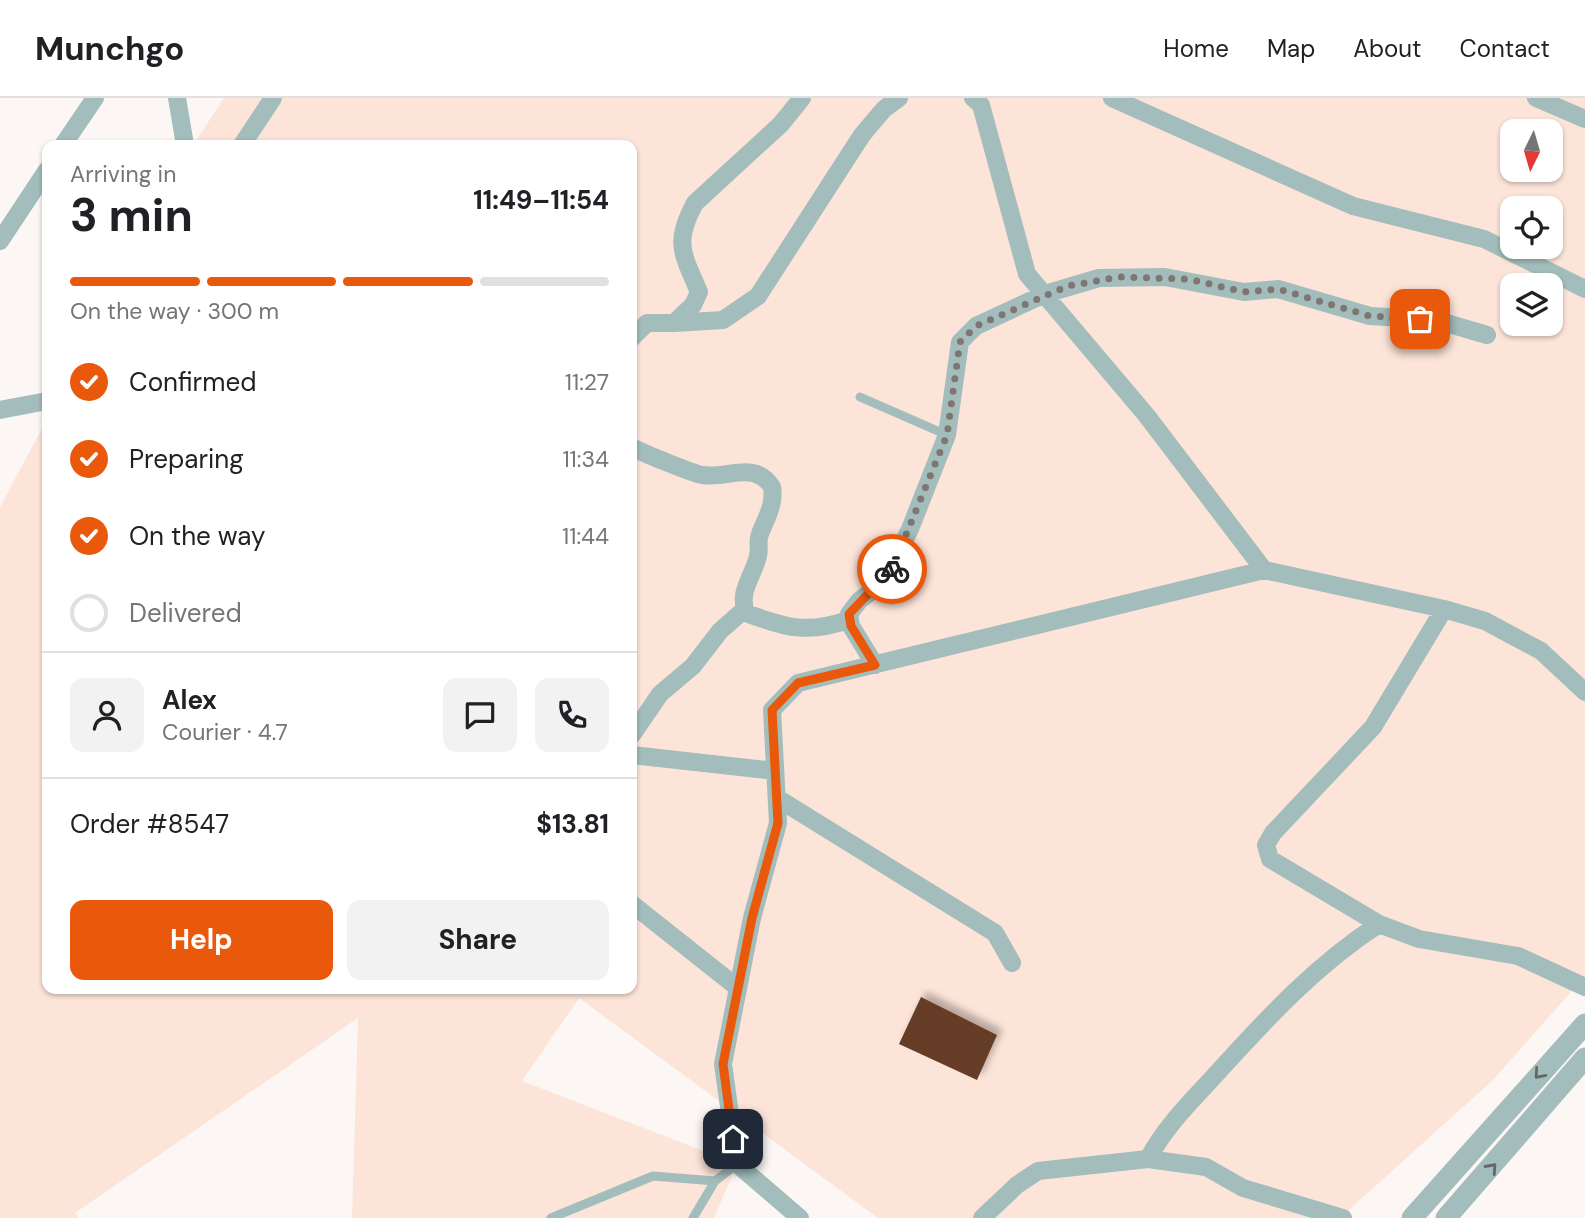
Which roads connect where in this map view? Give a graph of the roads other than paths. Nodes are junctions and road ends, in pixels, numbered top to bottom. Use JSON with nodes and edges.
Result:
{"nodes":[{"id":1,"x":94,"y":98,"type":"edge"},
{"id":2,"x":177,"y":98,"type":"edge"},
{"id":3,"x":273,"y":98,"type":"edge"},
{"id":4,"x":802,"y":98,"type":"edge"},
{"id":5,"x":898,"y":98,"type":"edge"},
{"id":6,"x":1112,"y":98,"type":"edge"},
{"id":7,"x":1536,"y":98,"type":"edge"},
{"id":8,"x":981,"y":100,"type":"edge"},
{"id":9,"x":1585,"y":119,"type":"edge"},
{"id":10,"x":66,"y":140,"type":"edge"},
{"id":11,"x":184,"y":140,"type":"edge"},
{"id":12,"x":245,"y":140,"type":"edge"},
{"id":13,"x":42,"y":178,"type":"edge"},
{"id":14,"x":0,"y":241,"type":"edge"},
{"id":15,"x":1585,"y":289,"type":"edge"},
{"id":16,"x":1045,"y":295,"type":"junction"},
{"id":17,"x":674,"y":323,"type":"junction"},
{"id":18,"x":637,"y":333,"type":"edge"},
{"id":19,"x":1487,"y":335,"type":"dead end"},
{"id":20,"x":860,"y":397,"type":"dead end"},
{"id":21,"x":42,"y":402,"type":"edge"},
{"id":22,"x":0,"y":410,"type":"edge"},
{"id":23,"x":947,"y":435,"type":"junction"},
{"id":24,"x":637,"y":449,"type":"edge"},
{"id":25,"x":1264,"y":570,"type":"junction"},
{"id":26,"x":745,"y":609,"type":"junction"},
{"id":27,"x":1444,"y":609,"type":"junction"},
{"id":28,"x":848,"y":620,"type":"junction"},
{"id":29,"x":875,"y":665,"type":"junction"},
{"id":30,"x":1585,"y":692,"type":"edge"},
{"id":31,"x":637,"y":728,"type":"edge"},
{"id":32,"x":637,"y":756,"type":"edge"},
{"id":33,"x":775,"y":771,"type":"junction"},
{"id":34,"x":777,"y":798,"type":"junction"},
{"id":35,"x":637,"y":908,"type":"edge"},
{"id":36,"x":1379,"y":924,"type":"junction"},
{"id":37,"x":1012,"y":963,"type":"dead end"},
{"id":38,"x":1585,"y":987,"type":"edge"},
{"id":39,"x":738,"y":988,"type":"junction"},
{"id":40,"x":1585,"y":1024,"type":"edge"},
{"id":41,"x":1585,"y":1058,"type":"edge"},
{"id":42,"x":1148,"y":1159,"type":"junction"},
{"id":43,"x":737,"y":1164,"type":"junction"},
{"id":44,"x":715,"y":1181,"type":"junction"},
{"id":45,"x":551,"y":1218,"type":"edge"},
{"id":46,"x":692,"y":1218,"type":"edge"},
{"id":47,"x":800,"y":1218,"type":"edge"},
{"id":48,"x":982,"y":1218,"type":"edge"},
{"id":49,"x":1343,"y":1218,"type":"edge"},
{"id":50,"x":1412,"y":1218,"type":"edge"},
{"id":51,"x":1446,"y":1218,"type":"edge"}],
"edges":[{"from":1,"to":10,"type":"street"},
{"from":2,"to":11,"type":"street"},
{"from":3,"to":12,"type":"street"},
{"from":4,"to":17,"type":"street"},
{"from":5,"to":17,"type":"street"},
{"from":6,"to":15,"type":"street"},
{"from":7,"to":9,"type":"street"},
{"from":8,"to":16,"type":"street"},
{"from":13,"to":14,"type":"street"},
{"from":16,"to":19,"type":"street"},
{"from":16,"to":23,"type":"street"},
{"from":16,"to":25,"type":"street"},
{"from":17,"to":18,"type":"street"},
{"from":20,"to":23,"type":"lane"},
{"from":21,"to":22,"type":"street"},
{"from":23,"to":28,"type":"street"},
{"from":24,"to":26,"type":"street"},
{"from":25,"to":27,"type":"street"},
{"from":25,"to":29,"type":"street"},
{"from":26,"to":28,"type":"street"},
{"from":26,"to":31,"type":"street"},
{"from":27,"to":30,"type":"street"},
{"from":27,"to":36,"type":"street"},
{"from":28,"to":29,"type":"street"},
{"from":29,"to":33,"type":"street"},
{"from":32,"to":33,"type":"street"},
{"from":33,"to":34,"type":"street"},
{"from":34,"to":37,"type":"street"},
{"from":34,"to":39,"type":"street"},
{"from":35,"to":39,"type":"street"},
{"from":36,"to":38,"type":"street"},
{"from":36,"to":42,"type":"street"},
{"from":39,"to":43,"type":"street"},
{"from":40,"to":50,"type":"street","one_way":true},
{"from":51,"to":41,"type":"street","one_way":true},
{"from":42,"to":48,"type":"street"},
{"from":42,"to":49,"type":"street"},
{"from":43,"to":44,"type":"lane"},
{"from":43,"to":47,"type":"street"},
{"from":44,"to":45,"type":"lane"},
{"from":44,"to":46,"type":"lane"}]}
